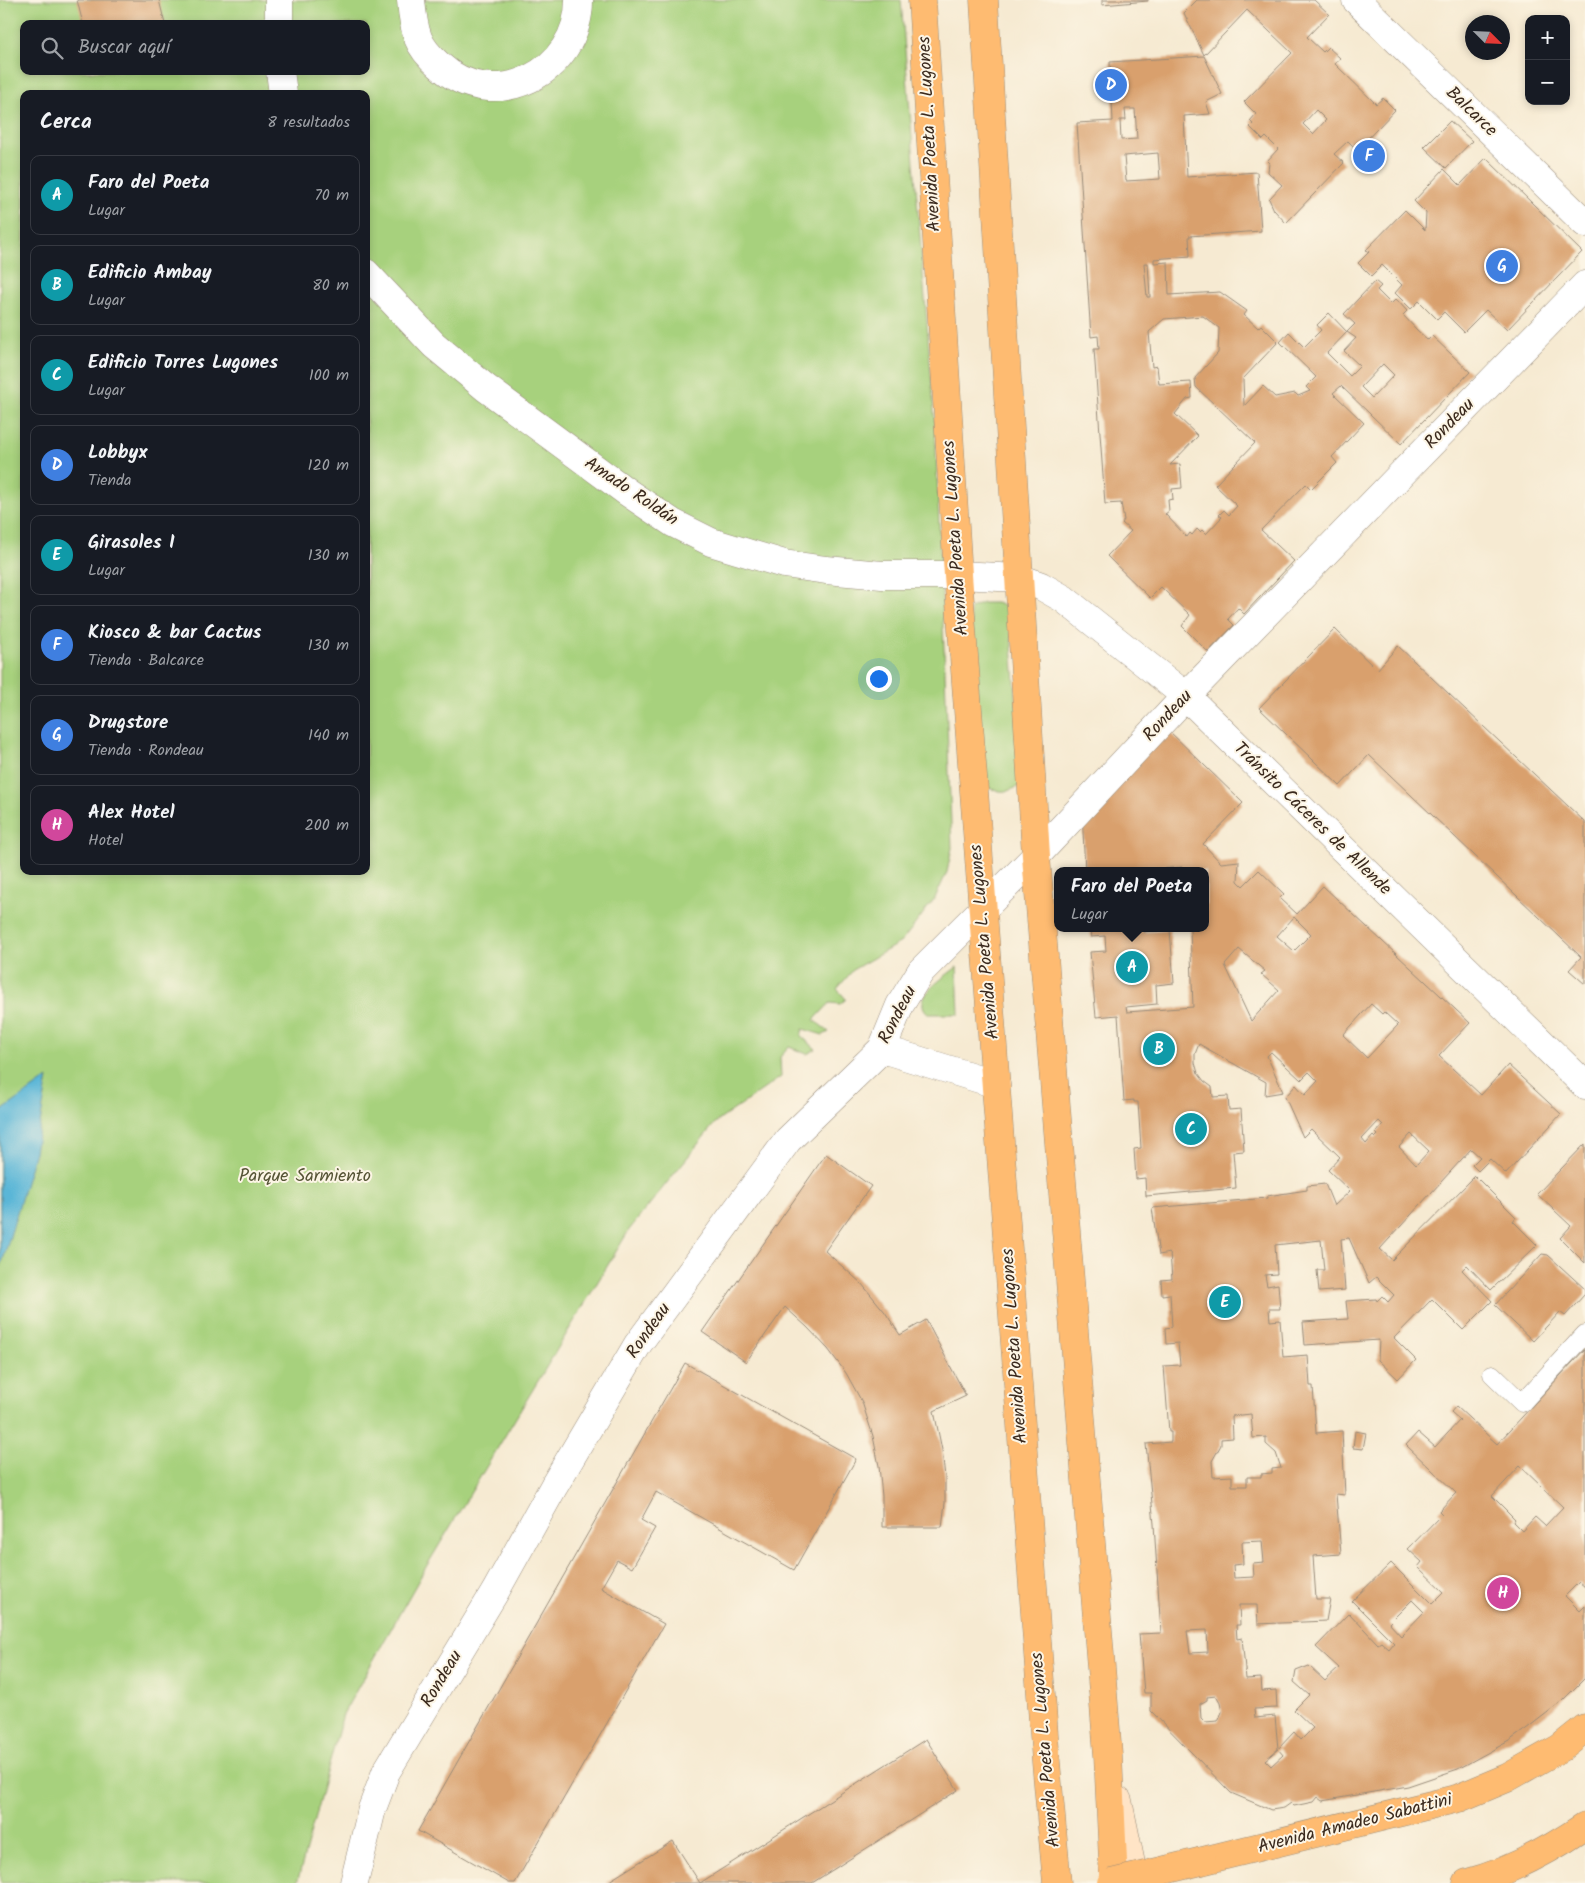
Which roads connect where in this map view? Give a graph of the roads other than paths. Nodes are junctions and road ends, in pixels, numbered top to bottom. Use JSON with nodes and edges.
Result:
{"nodes":[{"id":1,"x":279,"y":0,"type":"edge"},
{"id":2,"x":411,"y":0,"type":"edge"},
{"id":3,"x":579,"y":0,"type":"edge"},
{"id":4,"x":922,"y":0,"type":"edge"},
{"id":5,"x":984,"y":0,"type":"edge"},
{"id":6,"x":1356,"y":0,"type":"edge"},
{"id":7,"x":279,"y":20,"type":"edge"},
{"id":8,"x":281,"y":75,"type":"edge"},
{"id":9,"x":282,"y":90,"type":"edge"},
{"id":10,"x":1585,"y":223,"type":"edge"},
{"id":11,"x":370,"y":277,"type":"edge"},
{"id":12,"x":1585,"y":285,"type":"edge"},
{"id":13,"x":958,"y":575,"type":"junction"},
{"id":14,"x":1019,"y":578,"type":"junction"},
{"id":15,"x":1186,"y":696,"type":"junction"},
{"id":16,"x":1036,"y":856,"type":"junction"},
{"id":17,"x":982,"y":910,"type":"junction"},
{"id":18,"x":882,"y":1049,"type":"junction"},
{"id":19,"x":996,"y":1084,"type":"junction"},
{"id":20,"x":1585,"y":1085,"type":"edge"},
{"id":21,"x":1585,"y":1334,"type":"edge"},
{"id":22,"x":1492,"y":1374,"type":"dead end"},
{"id":23,"x":1585,"y":1728,"type":"edge"},
{"id":24,"x":1108,"y":1755,"type":"junction"},
{"id":25,"x":1046,"y":1762,"type":"junction"},
{"id":26,"x":1585,"y":1826,"type":"edge"},
{"id":27,"x":354,"y":1883,"type":"edge"},
{"id":28,"x":1048,"y":1883,"type":"edge"},
{"id":29,"x":1057,"y":1883,"type":"edge"},
{"id":30,"x":1113,"y":1883,"type":"edge"},
{"id":31,"x":1135,"y":1883,"type":"edge"},
{"id":32,"x":1467,"y":1883,"type":"edge"}],
"edges":[{"from":1,"to":7,"type":"street"},
{"from":2,"to":3,"type":"street"},
{"from":4,"to":13,"type":"main road","name":"Avenida Poeta L. Lugones"},
{"from":5,"to":14,"type":"main road"},
{"from":6,"to":10,"type":"street","name":"Balcarce"},
{"from":8,"to":9,"type":"street"},
{"from":11,"to":13,"type":"street","name":"Amado Roldán"},
{"from":12,"to":15,"type":"street","name":"Rondeau"},
{"from":13,"to":14,"type":"street","name":"Amado Roldán"},
{"from":13,"to":17,"type":"main road","name":"Avenida Poeta L. Lugones"},
{"from":14,"to":15,"type":"street","name":"Tránsito Cáceres de Allende"},
{"from":14,"to":16,"type":"main road"},
{"from":15,"to":16,"type":"street","name":"Rondeau"},
{"from":15,"to":20,"type":"street","name":"Tránsito Cáceres de Allende"},
{"from":16,"to":17,"type":"street","name":"Rondeau"},
{"from":16,"to":24,"type":"main road"},
{"from":17,"to":18,"type":"street","name":"Rondeau"},
{"from":17,"to":19,"type":"main road","name":"Avenida Poeta L. Lugones"},
{"from":18,"to":19,"type":"street"},
{"from":18,"to":27,"type":"street","name":"Rondeau"},
{"from":19,"to":25,"type":"main road","name":"Avenida Poeta L. Lugones"},
{"from":21,"to":22,"type":"lane"},
{"from":23,"to":30,"type":"main road","name":"Avenida Amadeo Sabattini","bridge":true},
{"from":24,"to":30,"type":"main road"},
{"from":24,"to":31,"type":"main road"},
{"from":25,"to":28,"type":"main road"},
{"from":25,"to":29,"type":"main road","name":"Avenida Poeta L. Lugones"},
{"from":26,"to":32,"type":"main road"}]}
